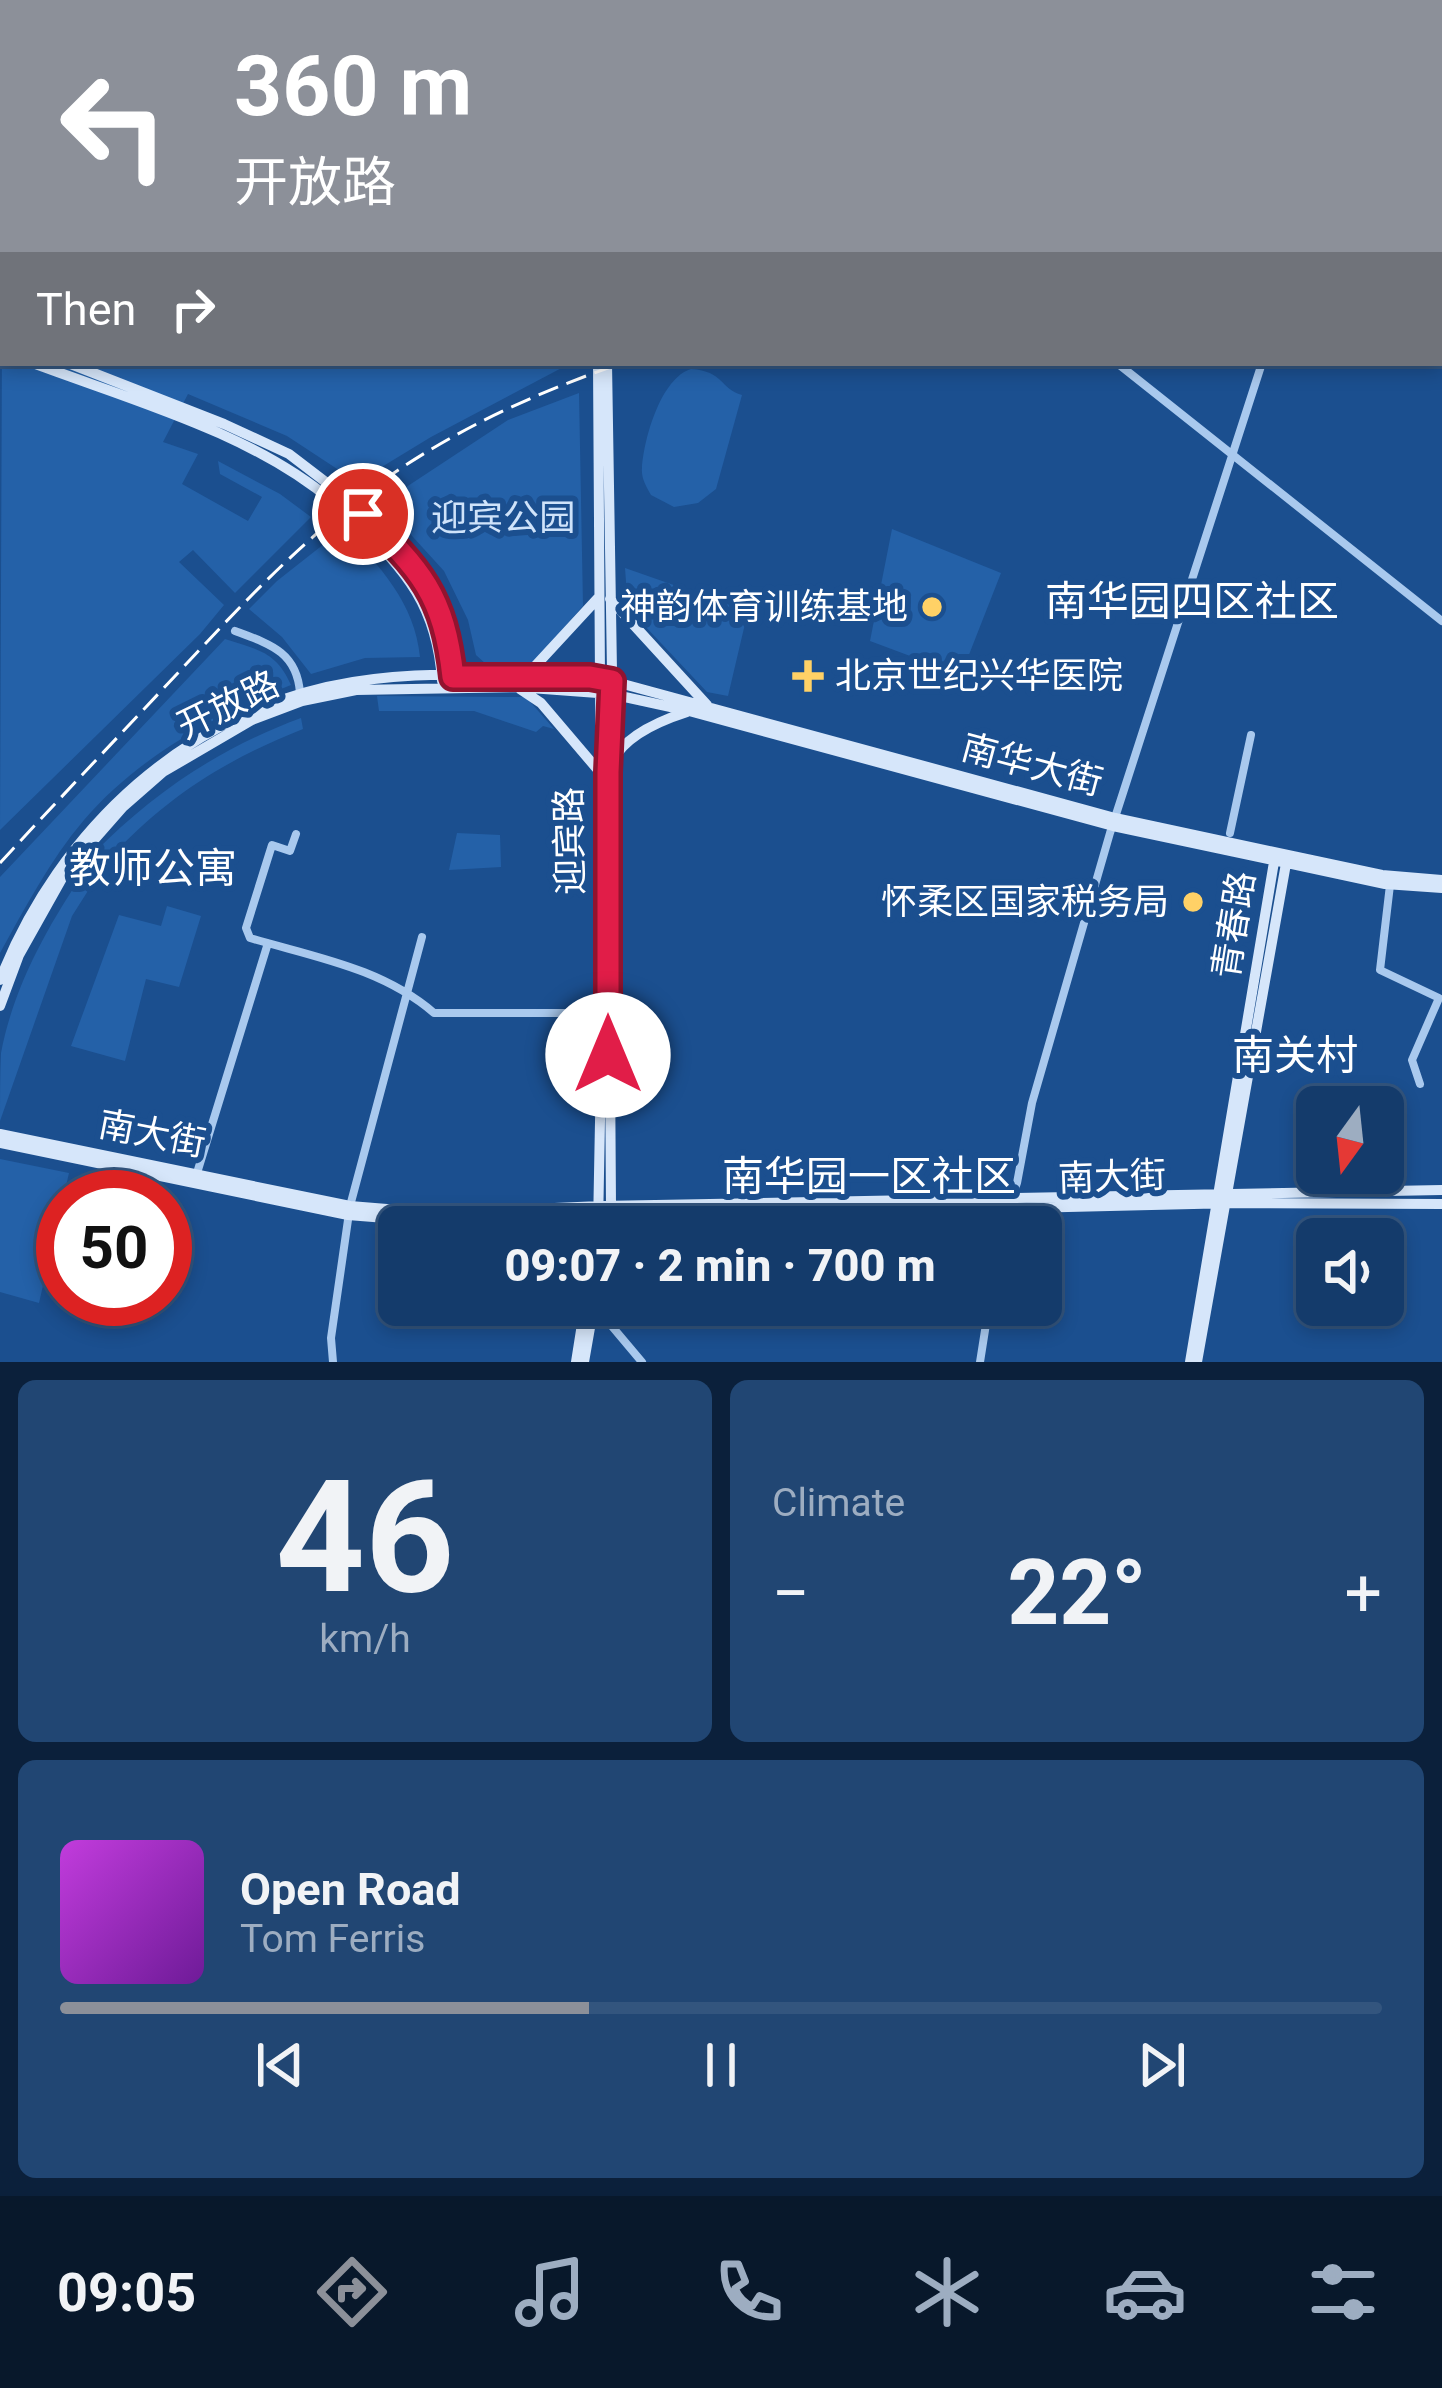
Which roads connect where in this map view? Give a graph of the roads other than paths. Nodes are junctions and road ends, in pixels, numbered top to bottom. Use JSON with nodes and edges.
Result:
{"nodes":[{"id":1,"x":41,"y":366,"type":"edge"},
{"id":2,"x":76,"y":366,"type":"edge"},
{"id":3,"x":603,"y":366,"type":"edge"},
{"id":4,"x":1121,"y":366,"type":"edge"},
{"id":5,"x":1261,"y":366,"type":"edge"},
{"id":6,"x":1232,"y":456,"type":"junction"},
{"id":7,"x":359,"y":518,"type":"tunnel mouth"},
{"id":8,"x":604,"y":598,"type":"junction"},
{"id":9,"x":1442,"y":621,"type":"edge"},
{"id":10,"x":235,"y":632,"type":"dead end"},
{"id":11,"x":526,"y":676,"type":"junction"},
{"id":12,"x":447,"y":682,"type":"junction"},
{"id":13,"x":605,"y":686,"type":"junction"},
{"id":14,"x":517,"y":687,"type":"junction"},
{"id":15,"x":300,"y":693,"type":"junction"},
{"id":16,"x":709,"y":707,"type":"junction"},
{"id":17,"x":689,"y":711,"type":"junction"},
{"id":18,"x":1251,"y":735,"type":"dead end"},
{"id":19,"x":603,"y":772,"type":"junction"},
{"id":20,"x":1114,"y":822,"type":"junction"},
{"id":21,"x":1230,"y":833,"type":"dead end"},
{"id":22,"x":296,"y":834,"type":"dead end"},
{"id":23,"x":1281,"y":858,"type":"junction"},
{"id":24,"x":1390,"y":884,"type":"junction"},
{"id":25,"x":1442,"y":884,"type":"edge"},
{"id":26,"x":422,"y":937,"type":"dead end"},
{"id":27,"x":268,"y":943,"type":"junction"},
{"id":28,"x":0,"y":980,"type":"edge"},
{"id":29,"x":407,"y":990,"type":"junction"},
{"id":30,"x":0,"y":1006,"type":"edge"},
{"id":31,"x":602,"y":1012,"type":"junction"},
{"id":32,"x":1420,"y":1084,"type":"dead end"},
{"id":33,"x":0,"y":1138,"type":"edge"},
{"id":34,"x":197,"y":1173,"type":"junction"},
{"id":35,"x":1442,"y":1190,"type":"edge"},
{"id":36,"x":1404,"y":1191,"type":"edge"},
{"id":37,"x":1296,"y":1193,"type":"edge"},
{"id":38,"x":1222,"y":1199,"type":"junction"},
{"id":39,"x":1010,"y":1204,"type":"junction"},
{"id":40,"x":1442,"y":1204,"type":"edge"},
{"id":41,"x":604,"y":1206,"type":"edge"},
{"id":42,"x":604,"y":1206,"type":"edge"},
{"id":43,"x":948,"y":1206,"type":"edge"},
{"id":44,"x":349,"y":1210,"type":"junction"},
{"id":45,"x":378,"y":1211,"type":"edge"},
{"id":46,"x":583,"y":1326,"type":"edge"},
{"id":47,"x":589,"y":1326,"type":"edge"},
{"id":48,"x":612,"y":1326,"type":"edge"},
{"id":49,"x":986,"y":1326,"type":"edge"},
{"id":50,"x":333,"y":1362,"type":"edge"},
{"id":51,"x":580,"y":1362,"type":"edge"},
{"id":52,"x":643,"y":1362,"type":"edge"},
{"id":53,"x":980,"y":1362,"type":"edge"},
{"id":54,"x":1194,"y":1362,"type":"edge"}],
"edges":[{"from":1,"to":2,"type":"main road"},
{"from":3,"to":8,"type":"main road","name":"迎宾路"},
{"from":4,"to":6,"type":"street"},
{"from":5,"to":6,"type":"street"},
{"from":6,"to":9,"type":"street"},
{"from":6,"to":20,"type":"street"},
{"from":7,"to":12,"type":"main road"},
{"from":8,"to":11,"type":"main road"},
{"from":8,"to":13,"type":"main road","name":"迎宾路"},
{"from":8,"to":16,"type":"main road"},
{"from":10,"to":15,"type":"street"},
{"from":11,"to":12,"type":"main road","name":"开放路"},
{"from":11,"to":13,"type":"main road","name":"开放路"},
{"from":12,"to":14,"type":"main road","name":"开放路"},
{"from":12,"to":15,"type":"main road","name":"开放路"},
{"from":12,"to":30,"type":"main road","name":"开放路"},
{"from":13,"to":14,"type":"main road","name":"开放路"},
{"from":13,"to":16,"type":"main road","name":"南华大街"},
{"from":13,"to":17,"type":"main road","name":"南华大街"},
{"from":13,"to":19,"type":"main road","name":"迎宾路"},
{"from":14,"to":19,"type":"main road"},
{"from":15,"to":28,"type":"main road","name":"开放路"},
{"from":16,"to":20,"type":"main road","name":"南华大街"},
{"from":17,"to":19,"type":"main road"},
{"from":17,"to":20,"type":"main road","name":"南华大街"},
{"from":18,"to":21,"type":"street"},
{"from":19,"to":31,"type":"main road","name":"迎宾路"},
{"from":19,"to":41,"type":"main road","name":"迎宾路"},
{"from":20,"to":23,"type":"main road","name":"南华大街"},
{"from":20,"to":39,"type":"street"},
{"from":22,"to":27,"type":"street"},
{"from":23,"to":24,"type":"main road","name":"南华大街"},
{"from":23,"to":25,"type":"main road","name":"南华大街"},
{"from":23,"to":38,"type":"main road","name":"青春路"},
{"from":24,"to":25,"type":"main road","name":"南华大街"},
{"from":24,"to":32,"type":"street"},
{"from":26,"to":29,"type":"street"},
{"from":27,"to":29,"type":"street"},
{"from":27,"to":34,"type":"street"},
{"from":29,"to":31,"type":"street"},
{"from":29,"to":44,"type":"street"},
{"from":31,"to":42,"type":"main road","name":"迎宾路"},
{"from":33,"to":34,"type":"main road","name":"南大街"},
{"from":33,"to":44,"type":"main road","name":"南大街"},
{"from":34,"to":44,"type":"main road","name":"南大街"},
{"from":35,"to":36,"type":"main road","name":"南大街"},
{"from":37,"to":38,"type":"main road","name":"南大街"},
{"from":38,"to":39,"type":"main road","name":"南大街"},
{"from":38,"to":40,"type":"main road","name":"南大街"},
{"from":38,"to":54,"type":"main road","name":"青春路"},
{"from":39,"to":43,"type":"main road","name":"南大街"},
{"from":44,"to":45,"type":"main road","name":"南大街"},
{"from":44,"to":50,"type":"street"},
{"from":46,"to":51,"type":"main road"},
{"from":47,"to":51,"type":"main road"},
{"from":48,"to":52,"type":"street"},
{"from":49,"to":53,"type":"street"}]}
